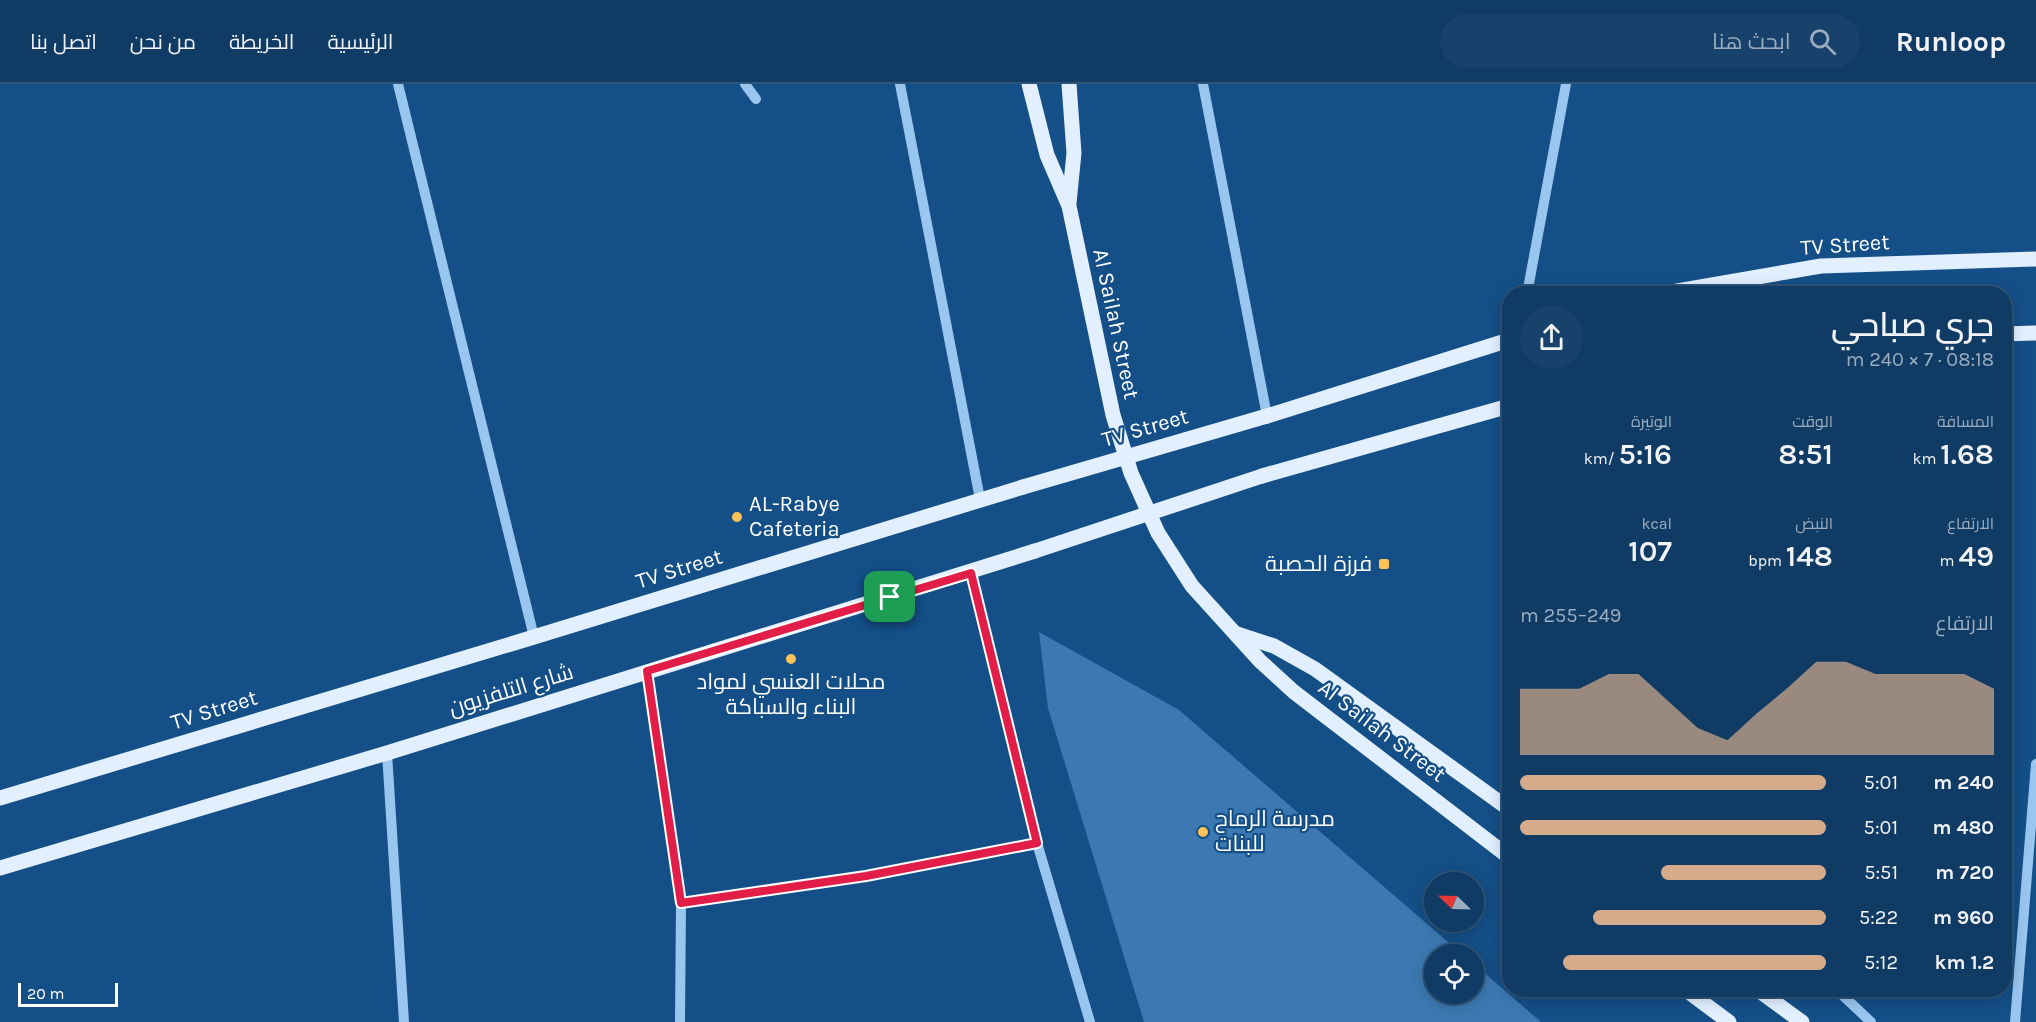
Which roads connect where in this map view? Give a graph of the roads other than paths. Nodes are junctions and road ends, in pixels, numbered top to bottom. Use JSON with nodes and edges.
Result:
{"nodes":[{"id":1,"x":399,"y":84,"type":"edge"},
{"id":2,"x":745,"y":84,"type":"edge"},
{"id":3,"x":900,"y":84,"type":"edge"},
{"id":4,"x":1029,"y":84,"type":"edge"},
{"id":5,"x":1070,"y":84,"type":"edge"},
{"id":6,"x":1203,"y":84,"type":"edge"},
{"id":7,"x":1566,"y":84,"type":"edge"},
{"id":8,"x":756,"y":99,"type":"dead end"},
{"id":9,"x":1069,"y":206,"type":"junction"},
{"id":10,"x":2036,"y":258,"type":"edge"},
{"id":11,"x":1528,"y":286,"type":"edge"},
{"id":12,"x":1706,"y":286,"type":"edge"},
{"id":13,"x":2036,"y":333,"type":"edge"},
{"id":14,"x":2012,"y":334,"type":"edge"},
{"id":15,"x":1502,"y":342,"type":"edge"},
{"id":16,"x":1502,"y":408,"type":"edge"},
{"id":17,"x":1267,"y":416,"type":"junction"},
{"id":18,"x":980,"y":500,"type":"junction"},
{"id":19,"x":971,"y":573,"type":"junction"},
{"id":20,"x":1234,"y":633,"type":"junction"},
{"id":21,"x":534,"y":638,"type":"junction"},
{"id":22,"x":647,"y":671,"type":"junction"},
{"id":23,"x":387,"y":753,"type":"junction"},
{"id":24,"x":2036,"y":764,"type":"edge"},
{"id":25,"x":0,"y":798,"type":"edge"},
{"id":26,"x":1502,"y":804,"type":"edge"},
{"id":27,"x":1037,"y":843,"type":"junction"},
{"id":28,"x":1502,"y":852,"type":"edge"},
{"id":29,"x":0,"y":868,"type":"edge"},
{"id":30,"x":681,"y":903,"type":"junction"},
{"id":31,"x":1695,"y":997,"type":"edge"},
{"id":32,"x":1768,"y":997,"type":"edge"},
{"id":33,"x":1844,"y":997,"type":"edge"},
{"id":34,"x":404,"y":1022,"type":"edge"},
{"id":35,"x":680,"y":1022,"type":"edge"},
{"id":36,"x":1090,"y":1022,"type":"edge"},
{"id":37,"x":1729,"y":1022,"type":"edge"},
{"id":38,"x":1802,"y":1022,"type":"edge"},
{"id":39,"x":1871,"y":1022,"type":"edge"},
{"id":40,"x":2015,"y":1022,"type":"edge"}],
"edges":[{"from":1,"to":21,"type":"street"},
{"from":2,"to":8,"type":"street"},
{"from":3,"to":18,"type":"street"},
{"from":4,"to":9,"type":"main road","name":"Al Sailah Street"},
{"from":5,"to":9,"type":"main road","name":"Al Sailah Street"},
{"from":6,"to":17,"type":"street"},
{"from":7,"to":11,"type":"street"},
{"from":9,"to":20,"type":"main road","name":"Al Sailah Street"},
{"from":10,"to":12,"type":"main road","name":"TV Street"},
{"from":13,"to":14,"type":"main road"},
{"from":15,"to":17,"type":"main road","name":"TV Street"},
{"from":16,"to":19,"type":"main road","name":"شارع التلفزيون","bridge":true},
{"from":17,"to":18,"type":"main road","name":"TV Street","bridge":true},
{"from":18,"to":21,"type":"main road","name":"TV Street"},
{"from":19,"to":22,"type":"main road","name":"شارع التلفزيون"},
{"from":19,"to":27,"type":"street"},
{"from":20,"to":26,"type":"main road","name":"Al Sailah Street"},
{"from":20,"to":28,"type":"main road","name":"Al Sailah Street"},
{"from":21,"to":25,"type":"main road","name":"TV Street"},
{"from":22,"to":23,"type":"main road","name":"شارع التلفزيون"},
{"from":22,"to":30,"type":"street"},
{"from":23,"to":29,"type":"main road","name":"شارع التلفزيون"},
{"from":23,"to":34,"type":"street"},
{"from":24,"to":40,"type":"street"},
{"from":27,"to":30,"type":"street"},
{"from":27,"to":36,"type":"street"},
{"from":30,"to":35,"type":"street"},
{"from":31,"to":37,"type":"main road"},
{"from":32,"to":38,"type":"main road"},
{"from":33,"to":39,"type":"street"}]}
